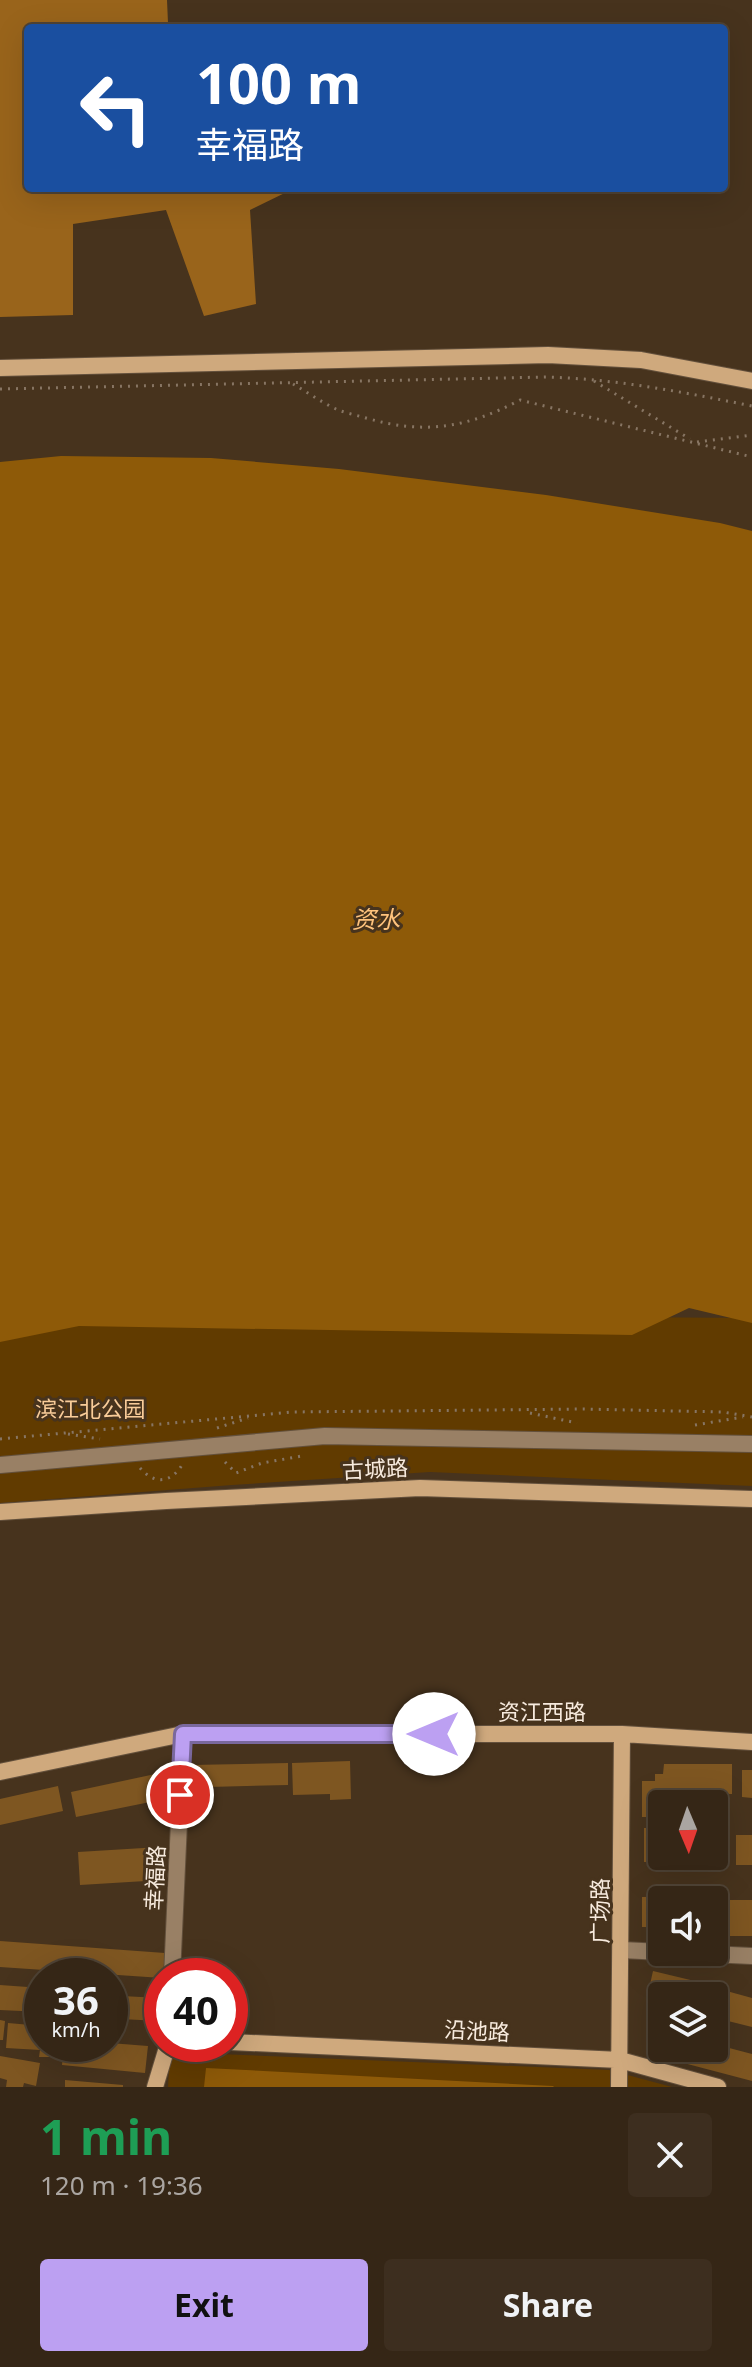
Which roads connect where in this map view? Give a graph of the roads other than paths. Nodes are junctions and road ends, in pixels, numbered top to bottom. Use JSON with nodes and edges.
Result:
{"nodes":[{"id":1,"x":0,"y":368,"type":"edge"},
{"id":2,"x":752,"y":381,"type":"edge"},
{"id":3,"x":752,"y":1444,"type":"edge"},
{"id":4,"x":0,"y":1465,"type":"edge"},
{"id":5,"x":752,"y":1499,"type":"edge"},
{"id":6,"x":0,"y":1512,"type":"edge"},
{"id":7,"x":183,"y":1734,"type":"junction"},
{"id":8,"x":622,"y":1734,"type":"junction"},
{"id":9,"x":752,"y":1742,"type":"edge"},
{"id":10,"x":0,"y":1772,"type":"edge"},
{"id":11,"x":622,"y":1950,"type":"junction"},
{"id":12,"x":648,"y":1951,"type":"edge"},
{"id":13,"x":728,"y":1955,"type":"edge"},
{"id":14,"x":752,"y":1956,"type":"edge"},
{"id":15,"x":173,"y":1958,"type":"edge"},
{"id":16,"x":248,"y":2043,"type":"edge"},
{"id":17,"x":620,"y":2060,"type":"junction"},
{"id":18,"x":163,"y":2062,"type":"edge"},
{"id":19,"x":155,"y":2087,"type":"edge"},
{"id":20,"x":619,"y":2087,"type":"edge"},
{"id":21,"x":718,"y":2087,"type":"edge"}],
"edges":[{"from":1,"to":2,"type":"street"},
{"from":3,"to":4,"type":"street"},
{"from":5,"to":6,"type":"street","name":"古城路"},
{"from":7,"to":8,"type":"street","name":"资江西路"},
{"from":7,"to":10,"type":"street","name":"资江西路"},
{"from":7,"to":15,"type":"street","name":"幸福路"},
{"from":8,"to":9,"type":"street","name":"资江西路"},
{"from":8,"to":11,"type":"street","name":"广场路"},
{"from":11,"to":12,"type":"street"},
{"from":11,"to":17,"type":"street","name":"广场路"},
{"from":13,"to":14,"type":"street"},
{"from":16,"to":17,"type":"street","name":"沿池路"},
{"from":17,"to":20,"type":"street","name":"广场路"},
{"from":17,"to":21,"type":"street","name":"沿池路"},
{"from":18,"to":19,"type":"street"}]}
